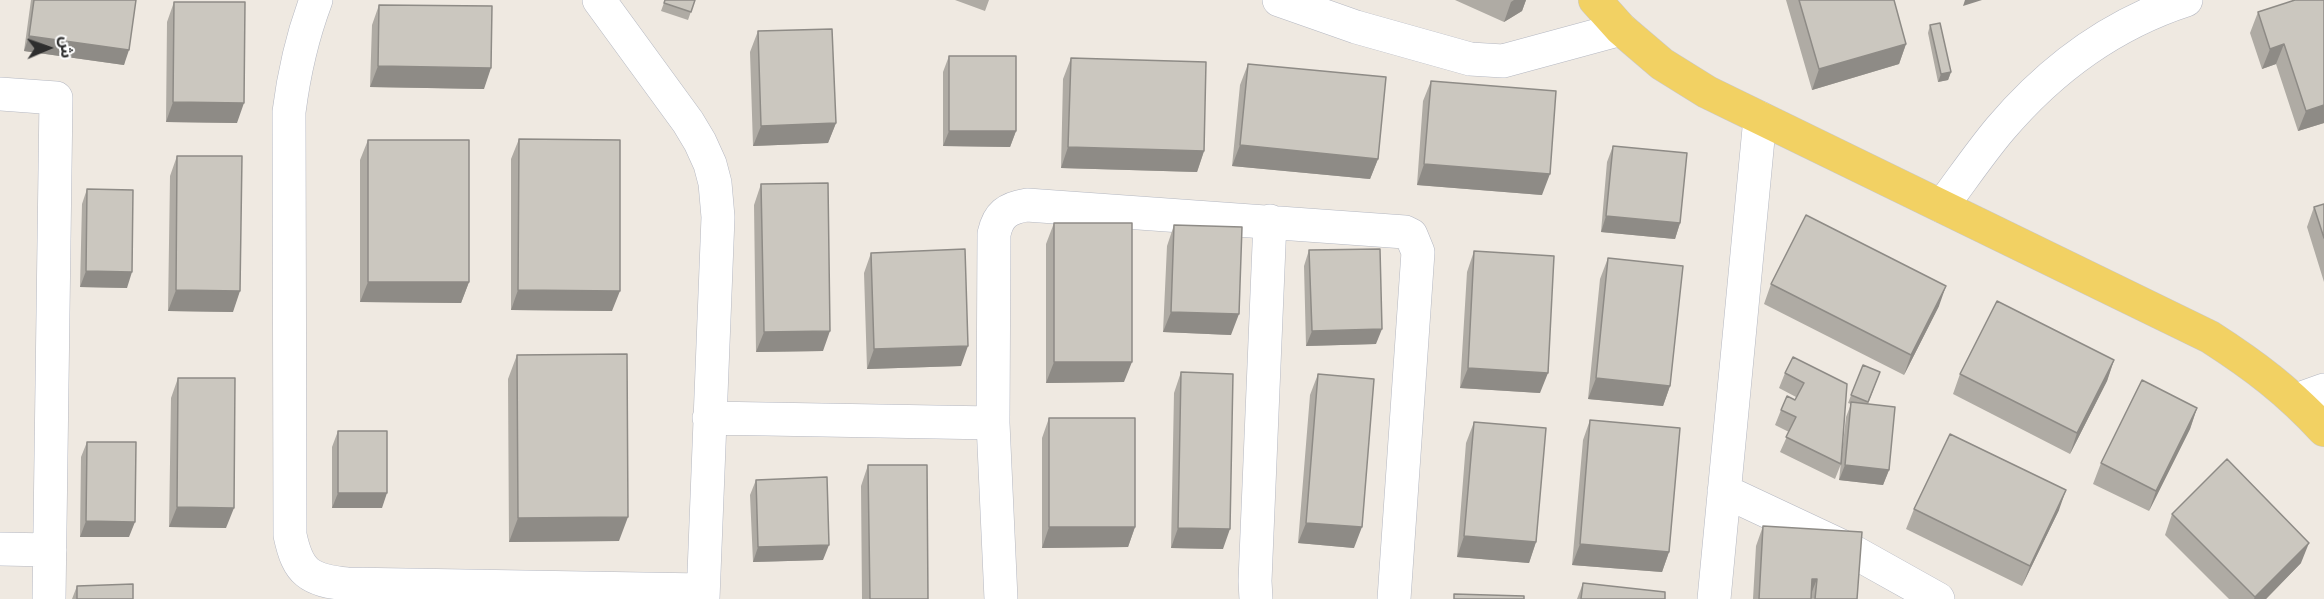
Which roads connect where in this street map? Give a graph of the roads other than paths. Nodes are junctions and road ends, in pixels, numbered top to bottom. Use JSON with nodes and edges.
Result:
{"nodes":[{"id":1,"x":315,"y":0,"type":"edge"},
{"id":2,"x":599,"y":0,"type":"edge"},
{"id":3,"x":1279,"y":0,"type":"edge"},
{"id":4,"x":1595,"y":0,"type":"edge"},
{"id":5,"x":2186,"y":0,"type":"edge"},
{"id":6,"x":1621,"y":29,"type":"junction"},
{"id":7,"x":0,"y":94,"type":"edge"},
{"id":8,"x":1760,"y":118,"type":"junction"},
{"id":9,"x":1942,"y":207,"type":"junction"},
{"id":10,"x":1270,"y":221,"type":"junction"},
{"id":11,"x":2310,"y":395,"type":"edge"},
{"id":12,"x":709,"y":418,"type":"junction"},
{"id":13,"x":993,"y":423,"type":"junction"},
{"id":14,"x":2324,"y":430,"type":"edge"},
{"id":15,"x":1724,"y":491,"type":"junction"},
{"id":16,"x":0,"y":549,"type":"edge"},
{"id":17,"x":50,"y":550,"type":"junction"},
{"id":18,"x":703,"y":595,"type":"edge"},
{"id":19,"x":50,"y":599,"type":"edge"},
{"id":20,"x":1001,"y":599,"type":"edge"},
{"id":21,"x":1256,"y":599,"type":"edge"},
{"id":22,"x":1394,"y":599,"type":"edge"},
{"id":23,"x":1714,"y":599,"type":"edge"},
{"id":24,"x":1938,"y":599,"type":"edge"}],
"edges":[{"from":1,"to":18,"type":"street"},
{"from":2,"to":12,"type":"street"},
{"from":3,"to":6,"type":"street"},
{"from":4,"to":6,"type":"main road"},
{"from":5,"to":9,"type":"street"},
{"from":6,"to":8,"type":"main road"},
{"from":7,"to":17,"type":"street"},
{"from":8,"to":9,"type":"main road"},
{"from":8,"to":15,"type":"street"},
{"from":9,"to":11,"type":"main road"},
{"from":10,"to":13,"type":"street"},
{"from":10,"to":21,"type":"street"},
{"from":10,"to":22,"type":"street"},
{"from":11,"to":14,"type":"main road"},
{"from":12,"to":13,"type":"street"},
{"from":12,"to":18,"type":"street"},
{"from":13,"to":20,"type":"street"},
{"from":15,"to":23,"type":"street"},
{"from":15,"to":24,"type":"street"},
{"from":16,"to":17,"type":"street"},
{"from":17,"to":19,"type":"street"}]}
